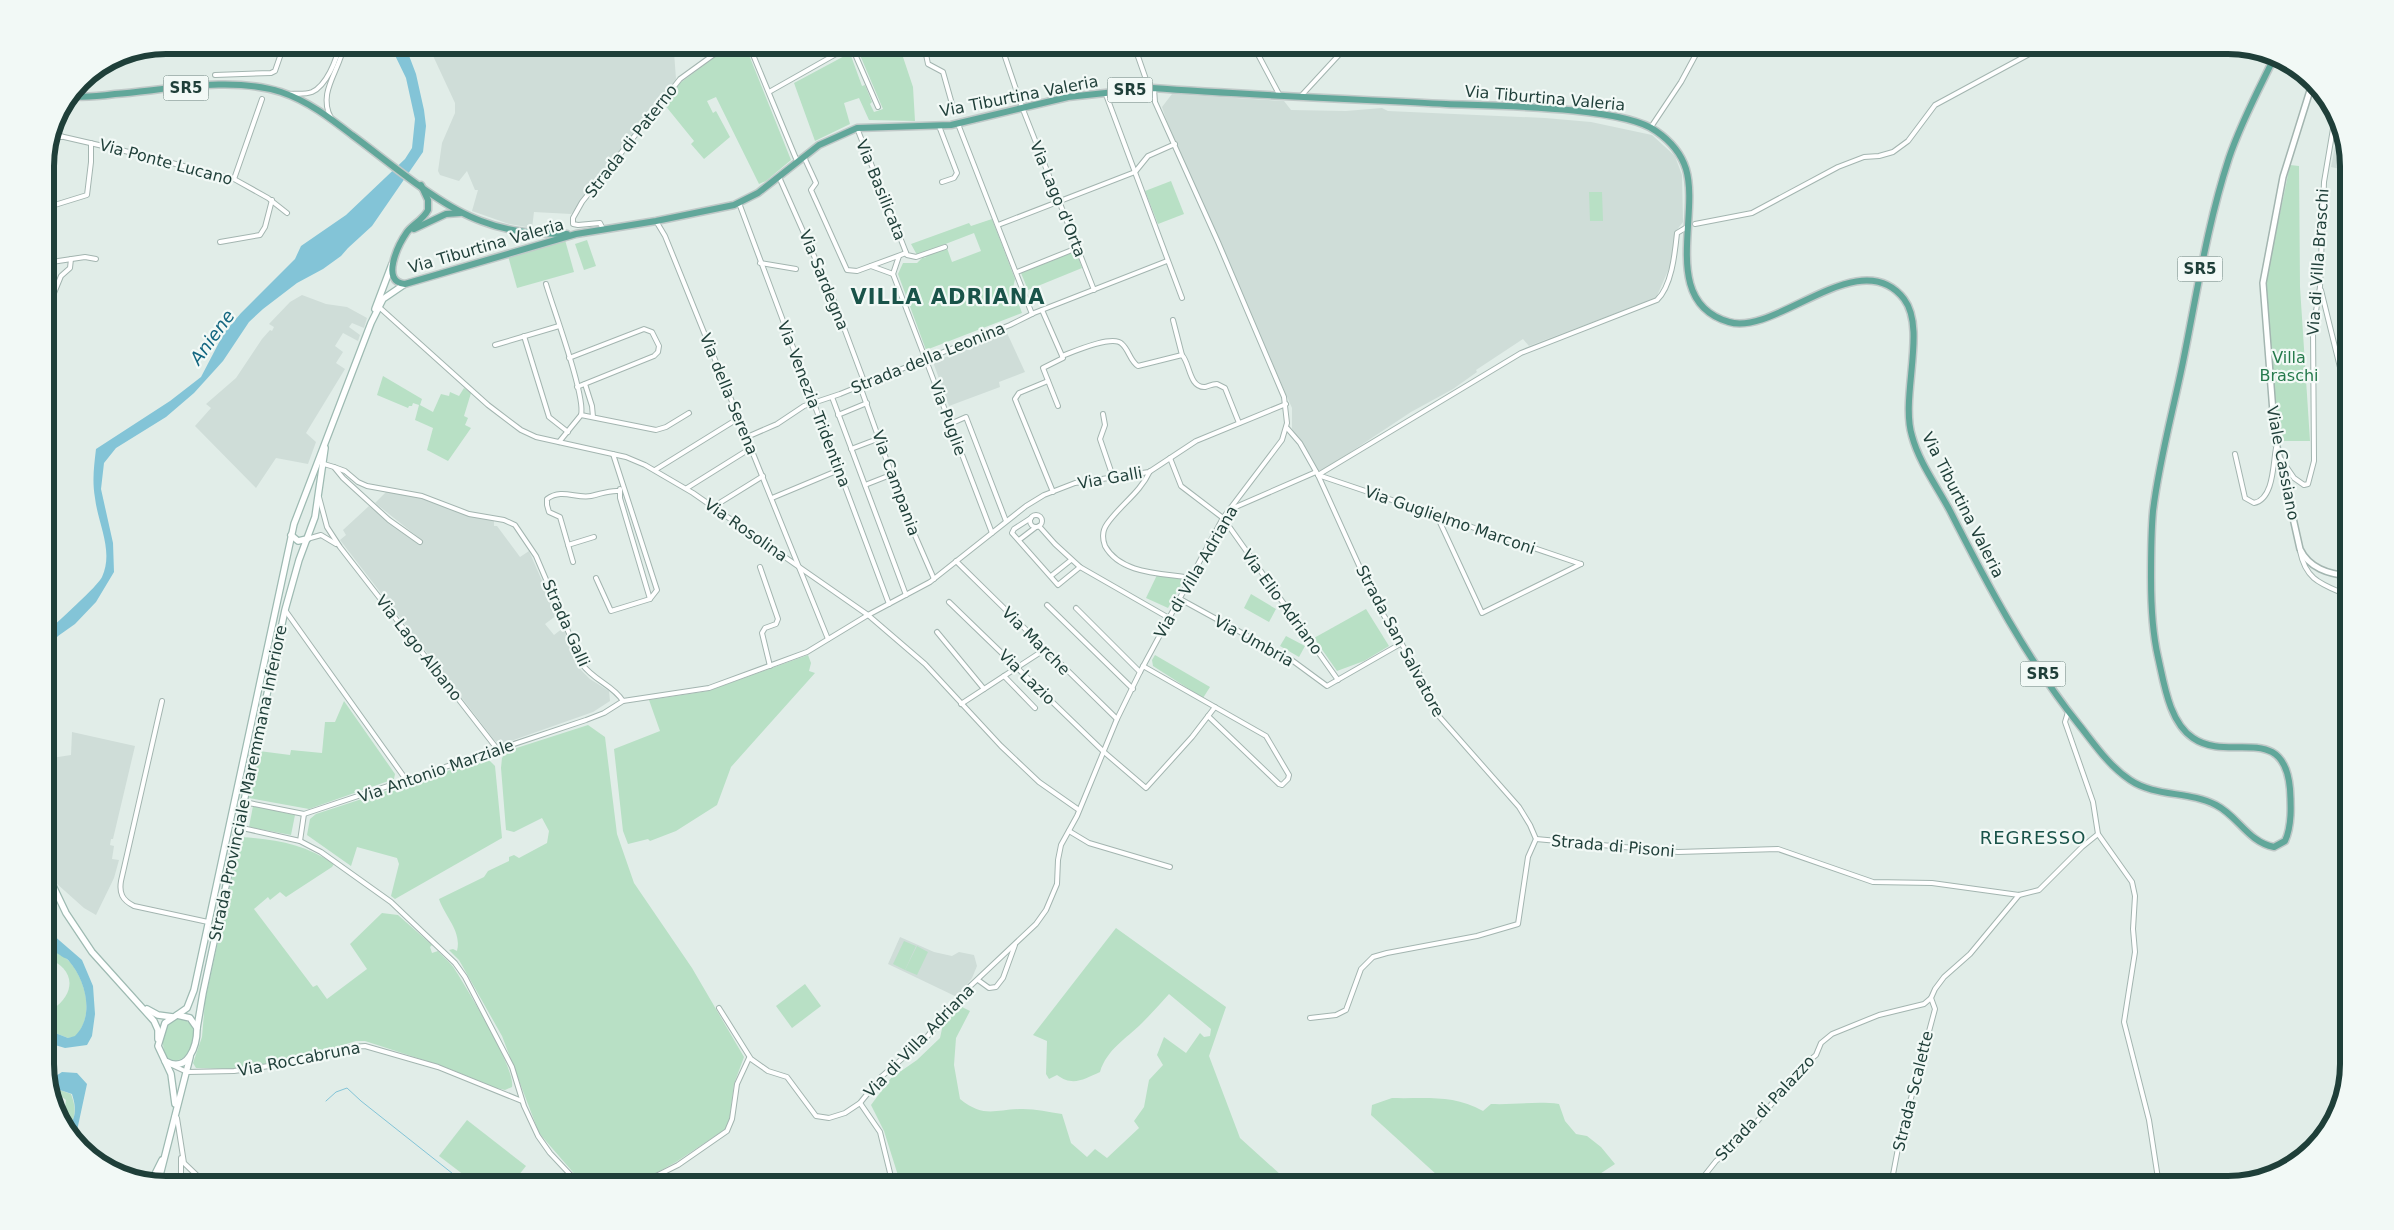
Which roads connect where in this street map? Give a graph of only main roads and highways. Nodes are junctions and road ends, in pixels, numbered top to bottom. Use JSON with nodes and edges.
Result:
{"nodes":[{"id":1,"x":2272,"y":62,"type":"edge"},
{"id":2,"x":78,"y":97,"type":"edge"},
{"id":3,"x":84,"y":97,"type":"junction"},
{"id":4,"x":77,"y":99,"type":"edge"},
{"id":5,"x":421,"y":185,"type":"junction"},
{"id":6,"x":464,"y":214,"type":"junction"},
{"id":7,"x":406,"y":233,"type":"junction"},
{"id":8,"x":539,"y":234,"type":"junction"},
{"id":9,"x":576,"y":234,"type":"junction"},
{"id":10,"x":538,"y":244,"type":"junction"},
{"id":11,"x":393,"y":260,"type":"junction"},
{"id":12,"x":405,"y":284,"type":"junction"},
{"id":13,"x":371,"y":323,"type":"junction"},
{"id":14,"x":325,"y":441,"type":"junction"},
{"id":15,"x":305,"y":494,"type":"junction"},
{"id":16,"x":319,"y":497,"type":"junction"},
{"id":17,"x":291,"y":535,"type":"junction"},
{"id":18,"x":307,"y":539,"type":"junction"},
{"id":19,"x":54,"y":889,"type":"edge"},
{"id":20,"x":140,"y":1004,"type":"junction"},
{"id":21,"x":175,"y":1016,"type":"junction"},
{"id":22,"x":198,"y":1028,"type":"junction"},
{"id":23,"x":158,"y":1039,"type":"junction"},
{"id":24,"x":190,"y":1057,"type":"junction"},
{"id":25,"x":165,"y":1061,"type":"junction"},
{"id":26,"x":176,"y":1109,"type":"junction"},
{"id":27,"x":166,"y":1151,"type":"junction"},
{"id":28,"x":154,"y":1175,"type":"edge"},
{"id":29,"x":160,"y":1176,"type":"edge"}],
"edges":[{"from":1,"to":9,"type":"main road","name":"Via Tiburtina Valeria","number":"SR5"},
{"from":2,"to":3,"type":"main road","name":"Via Tiburtina Valeria"},
{"from":3,"to":4,"type":"main road","name":"Via Tiburtina Valeria"},
{"from":3,"to":5,"type":"main road","name":"Via Tiburtina Valeria","number":"SR5"},
{"from":5,"to":6,"type":"main road","name":"Via Tiburtina Valeria","number":"SR5"},
{"from":5,"to":7,"type":"main road","name":"Via Tiburtina Valeria"},
{"from":6,"to":7,"type":"main road"},
{"from":6,"to":8,"type":"main road","name":"Via Tiburtina Valeria","number":"SR5"},
{"from":7,"to":11,"type":"main road","name":"Via Tiburtina Valeria"},
{"from":8,"to":9,"type":"main road","name":"Via Tiburtina Valeria","number":"SR5"},
{"from":8,"to":10,"type":"main road"},
{"from":9,"to":10,"type":"main road","name":"Via Tiburtina Valeria","number":"SR5"},
{"from":10,"to":12,"type":"main road","name":"Via Tiburtina Valeria","number":"SR5"},
{"from":11,"to":12,"type":"main road","name":"Via Tiburtina Valeria"},
{"from":11,"to":13,"type":"main road","name":"Strada Provinciale Maremmana Inferiore"},
{"from":12,"to":13,"type":"main road","name":"Strada Provinciale Maremmana Inferiore"},
{"from":13,"to":14,"type":"main road","name":"Strada Provinciale Maremmana Inferiore"},
{"from":14,"to":15,"type":"main road","name":"Strada Provinciale Maremmana Inferiore"},
{"from":14,"to":16,"type":"main road","name":"Strada Provinciale Maremmana Inferiore"},
{"from":15,"to":16,"type":"main road"},
{"from":15,"to":17,"type":"main road","name":"Strada Provinciale Maremmana Inferiore"},
{"from":16,"to":18,"type":"main road","name":"Strada Provinciale Maremmana Inferiore"},
{"from":17,"to":18,"type":"main road"},
{"from":17,"to":21,"type":"main road","name":"Strada Provinciale Maremmana Inferiore"},
{"from":18,"to":22,"type":"main road","name":"Strada Provinciale Maremmana Inferiore"},
{"from":19,"to":20,"type":"main road"},
{"from":20,"to":21,"type":"main road"},
{"from":20,"to":23,"type":"main road"},
{"from":21,"to":22,"type":"main road"},
{"from":21,"to":23,"type":"main road"},
{"from":22,"to":24,"type":"main road"},
{"from":23,"to":25,"type":"main road"},
{"from":24,"to":25,"type":"main road"},
{"from":24,"to":26,"type":"main road"},
{"from":25,"to":26,"type":"main road"},
{"from":26,"to":27,"type":"main road"},
{"from":27,"to":28,"type":"main road"},
{"from":27,"to":29,"type":"main road"}]}
